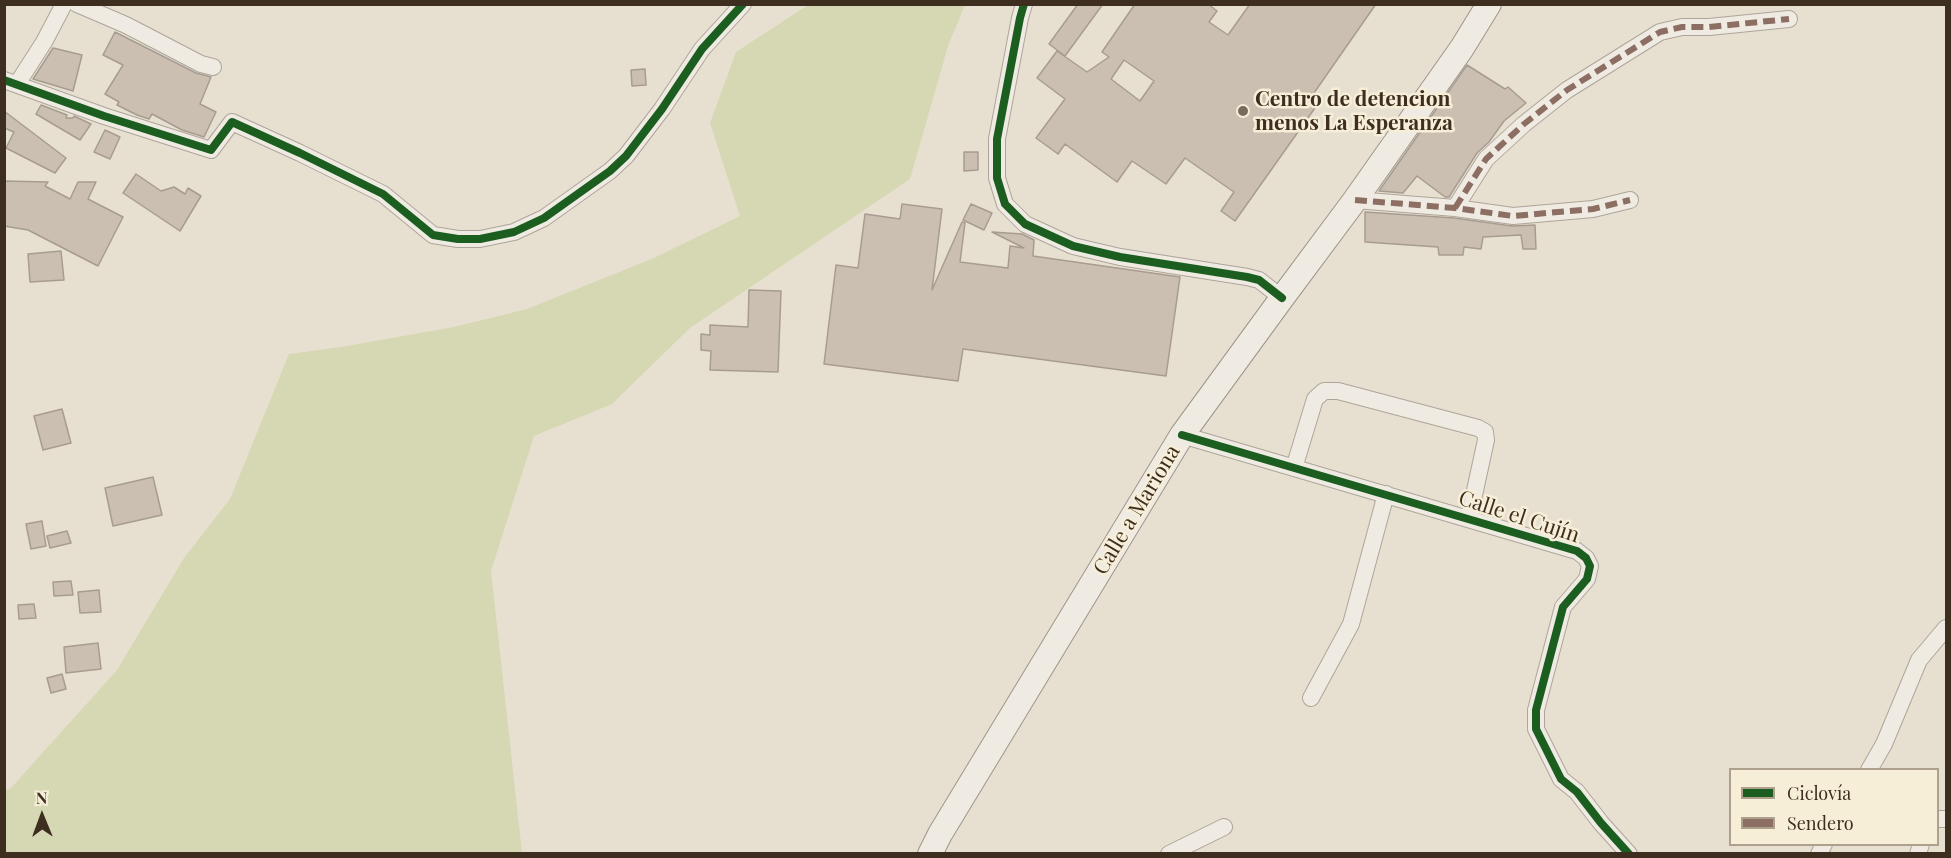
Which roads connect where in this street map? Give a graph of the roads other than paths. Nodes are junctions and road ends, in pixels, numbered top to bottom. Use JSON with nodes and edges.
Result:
{"nodes":[{"id":1,"x":64,"y":4,"type":"edge"},
{"id":2,"x":76,"y":4,"type":"edge"},
{"id":3,"x":743,"y":4,"type":"edge"},
{"id":4,"x":1024,"y":4,"type":"edge"},
{"id":5,"x":1489,"y":4,"type":"edge"},
{"id":6,"x":1789,"y":19,"type":"dead end"},
{"id":7,"x":213,"y":67,"type":"dead end"},
{"id":8,"x":11,"y":82,"type":"edge"},
{"id":9,"x":1355,"y":200,"type":"junction"},
{"id":10,"x":1630,"y":200,"type":"dead end"},
{"id":11,"x":1455,"y":208,"type":"junction"},
{"id":12,"x":1282,"y":298,"type":"junction"},
{"id":13,"x":1182,"y":435,"type":"junction"},
{"id":14,"x":1294,"y":468,"type":"junction"},
{"id":15,"x":1386,"y":494,"type":"junction"},
{"id":16,"x":1469,"y":519,"type":"junction"},
{"id":17,"x":1947,"y":628,"type":"edge"},
{"id":18,"x":1311,"y":698,"type":"dead end"},
{"id":19,"x":1870,"y":768,"type":"edge"},
{"id":20,"x":1224,"y":827,"type":"dead end"},
{"id":21,"x":930,"y":854,"type":"edge"},
{"id":22,"x":1169,"y":854,"type":"edge"},
{"id":23,"x":1629,"y":854,"type":"edge"}],
"edges":[{"from":1,"to":8,"type":"street"},
{"from":2,"to":7,"type":"street"},
{"from":3,"to":8,"type":"street"},
{"from":4,"to":12,"type":"street"},
{"from":5,"to":9,"type":"main road","name":"Calle a Mariona"},
{"from":6,"to":11,"type":"street"},
{"from":9,"to":11,"type":"street"},
{"from":9,"to":12,"type":"main road","name":"Calle a Mariona"},
{"from":10,"to":11,"type":"street"},
{"from":12,"to":13,"type":"main road","name":"Calle a Mariona"},
{"from":13,"to":14,"type":"street","name":"Calle el Cujín"},
{"from":13,"to":21,"type":"main road","name":"Calle a Mariona"},
{"from":14,"to":15,"type":"street","name":"Calle el Cujín"},
{"from":14,"to":16,"type":"street"},
{"from":15,"to":16,"type":"street","name":"Calle el Cujín"},
{"from":15,"to":18,"type":"street"},
{"from":16,"to":23,"type":"street","name":"Calle el Cujín"},
{"from":17,"to":19,"type":"street"},
{"from":20,"to":22,"type":"street"}]}
